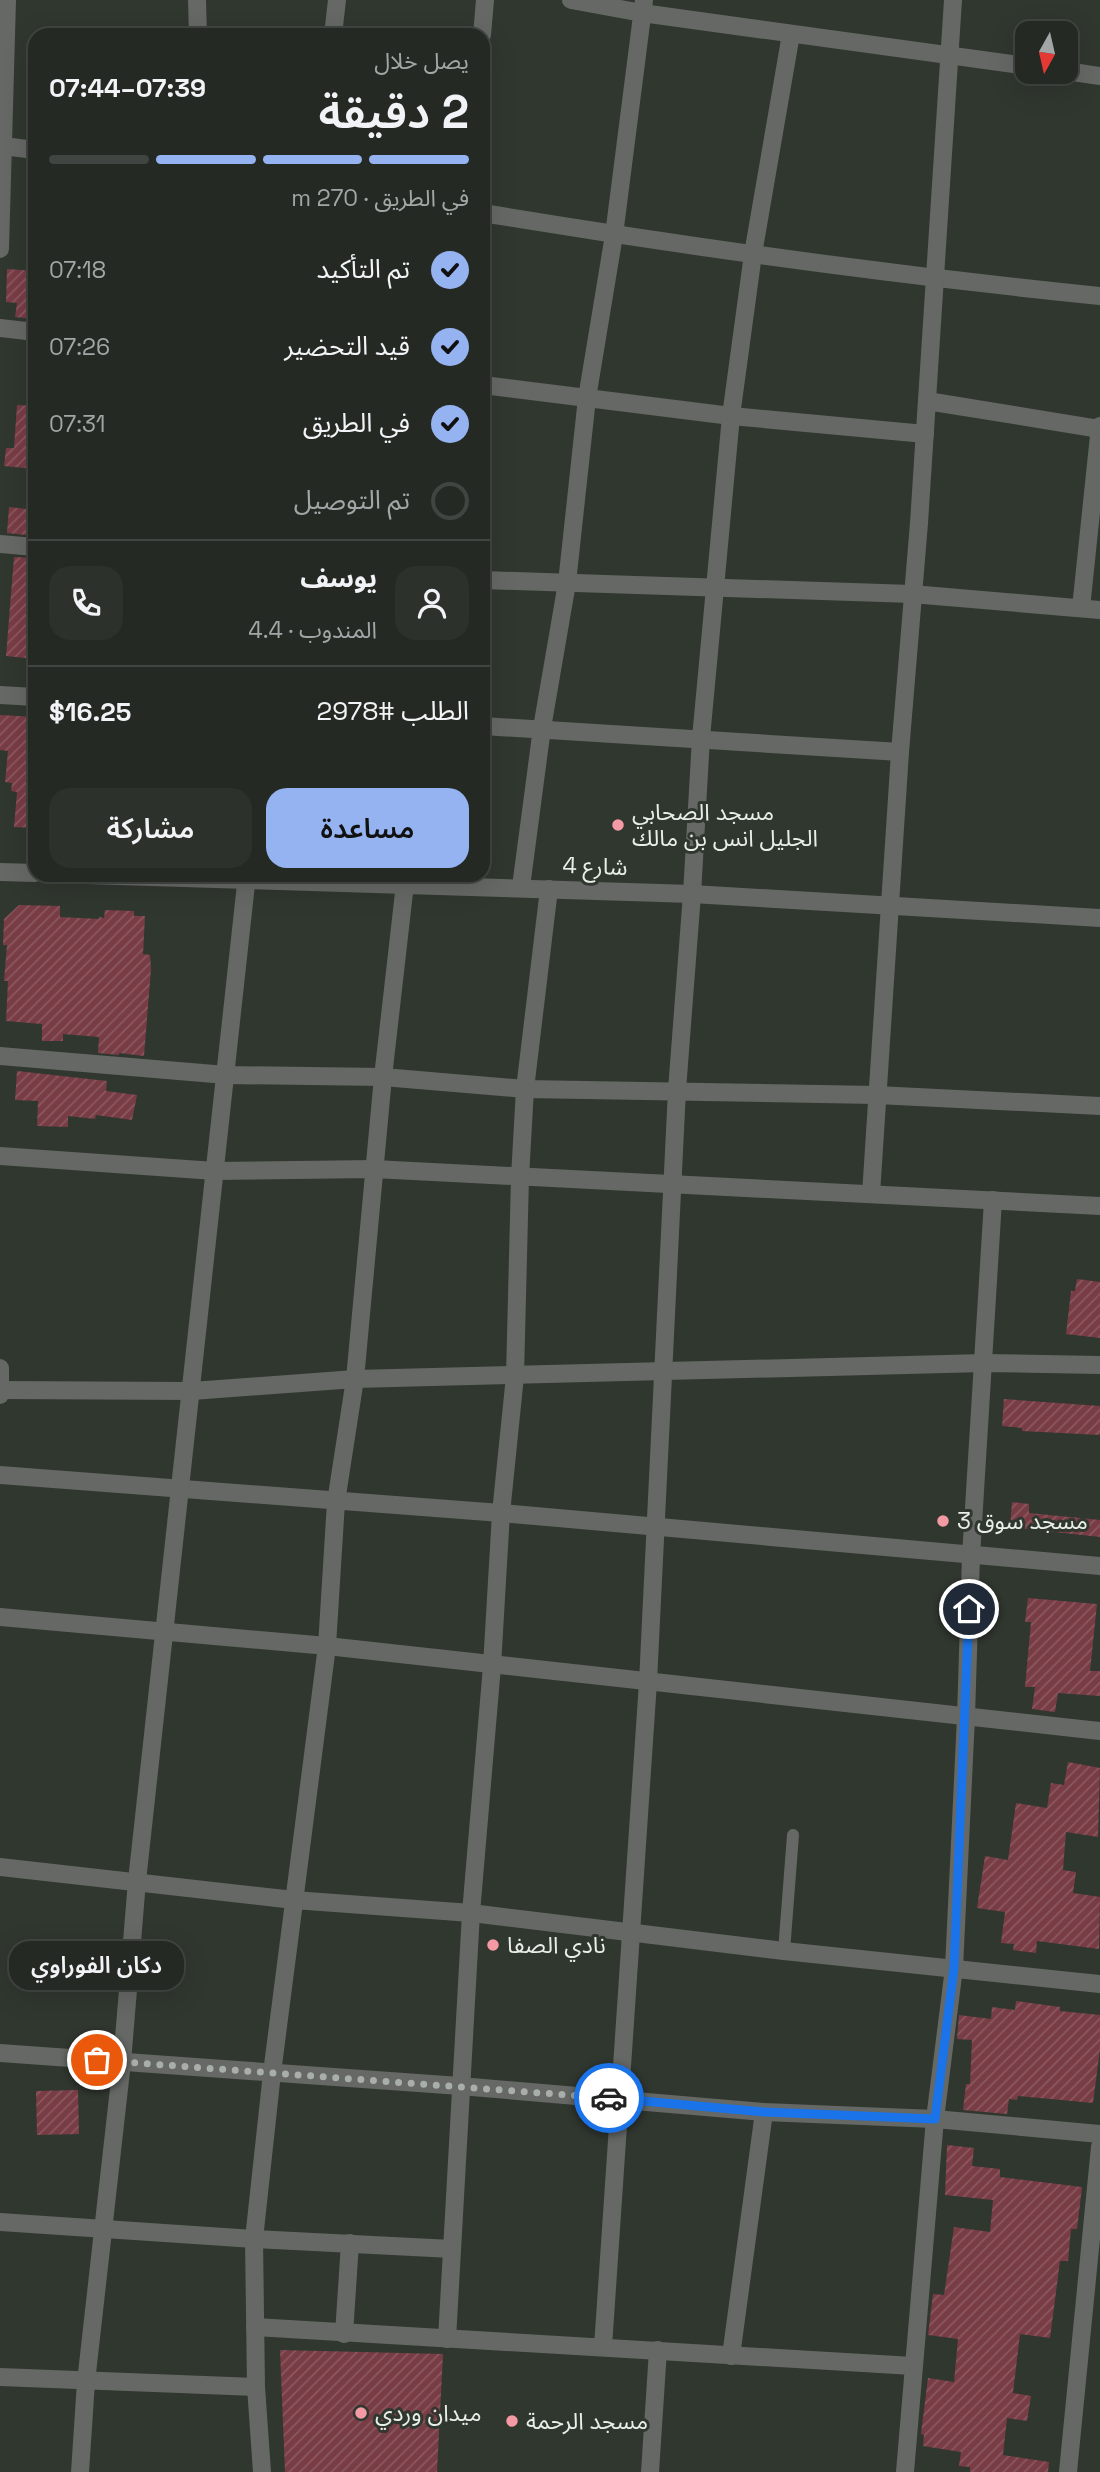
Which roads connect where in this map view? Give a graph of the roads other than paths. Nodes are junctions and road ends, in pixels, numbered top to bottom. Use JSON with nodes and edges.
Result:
{"nodes":[{"id":1,"x":7,"y":0,"type":"edge"},
{"id":2,"x":197,"y":0,"type":"edge"},
{"id":3,"x":337,"y":0,"type":"edge"},
{"id":4,"x":485,"y":0,"type":"edge"},
{"id":5,"x":571,"y":0,"type":"edge"},
{"id":6,"x":953,"y":0,"type":"edge"},
{"id":7,"x":643,"y":6,"type":"edge"},
{"id":8,"x":198,"y":28,"type":"edge"},
{"id":9,"x":334,"y":28,"type":"edge"},
{"id":10,"x":483,"y":28,"type":"edge"},
{"id":11,"x":791,"y":34,"type":"junction"},
{"id":12,"x":948,"y":56,"type":"junction"},
{"id":13,"x":1015,"y":64,"type":"edge"},
{"id":14,"x":1078,"y":73,"type":"edge"},
{"id":15,"x":1100,"y":76,"type":"edge"},
{"id":16,"x":2,"y":95,"type":"edge"},
{"id":17,"x":3,"y":146,"type":"junction"},
{"id":18,"x":28,"y":149,"type":"edge"},
{"id":19,"x":490,"y":214,"type":"edge"},
{"id":20,"x":614,"y":235,"type":"junction"},
{"id":21,"x":0,"y":249,"type":"edge"},
{"id":22,"x":753,"y":254,"type":"junction"},
{"id":23,"x":934,"y":279,"type":"junction"},
{"id":24,"x":1100,"y":296,"type":"edge"},
{"id":25,"x":0,"y":328,"type":"edge"},
{"id":26,"x":28,"y":331,"type":"edge"},
{"id":27,"x":490,"y":386,"type":"edge"},
{"id":28,"x":587,"y":398,"type":"junction"},
{"id":29,"x":927,"y":401,"type":"junction"},
{"id":30,"x":731,"y":416,"type":"junction"},
{"id":31,"x":1100,"y":428,"type":"edge"},
{"id":32,"x":925,"y":434,"type":"junction"},
{"id":33,"x":0,"y":544,"type":"edge"},
{"id":34,"x":28,"y":546,"type":"edge"},
{"id":35,"x":490,"y":580,"type":"edge"},
{"id":36,"x":567,"y":583,"type":"junction"},
{"id":37,"x":715,"y":588,"type":"junction"},
{"id":38,"x":912,"y":594,"type":"junction"},
{"id":39,"x":1081,"y":608,"type":"junction"},
{"id":40,"x":1100,"y":610,"type":"edge"},
{"id":41,"x":0,"y":695,"type":"edge"},
{"id":42,"x":28,"y":697,"type":"edge"},
{"id":43,"x":490,"y":726,"type":"edge"},
{"id":44,"x":542,"y":728,"type":"junction"},
{"id":45,"x":701,"y":738,"type":"junction"},
{"id":46,"x":900,"y":752,"type":"junction"},
{"id":47,"x":0,"y":872,"type":"edge"},
{"id":48,"x":28,"y":873,"type":"edge"},
{"id":49,"x":247,"y":882,"type":"edge"},
{"id":50,"x":406,"y":882,"type":"edge"},
{"id":51,"x":449,"y":882,"type":"edge"},
{"id":52,"x":521,"y":887,"type":"junction"},
{"id":53,"x":549,"y":889,"type":"junction"},
{"id":54,"x":692,"y":894,"type":"junction"},
{"id":55,"x":891,"y":906,"type":"junction"},
{"id":56,"x":1100,"y":918,"type":"edge"},
{"id":57,"x":0,"y":1056,"type":"edge"},
{"id":58,"x":226,"y":1075,"type":"junction"},
{"id":59,"x":383,"y":1077,"type":"junction"},
{"id":60,"x":525,"y":1089,"type":"junction"},
{"id":61,"x":677,"y":1090,"type":"junction"},
{"id":62,"x":877,"y":1095,"type":"junction"},
{"id":63,"x":1100,"y":1106,"type":"edge"},
{"id":64,"x":0,"y":1156,"type":"edge"},
{"id":65,"x":374,"y":1168,"type":"junction"},
{"id":66,"x":215,"y":1171,"type":"junction"},
{"id":67,"x":520,"y":1177,"type":"junction"},
{"id":68,"x":673,"y":1184,"type":"junction"},
{"id":69,"x":871,"y":1194,"type":"junction"},
{"id":70,"x":993,"y":1200,"type":"junction"},
{"id":71,"x":1100,"y":1206,"type":"edge"},
{"id":72,"x":984,"y":1363,"type":"junction"},
{"id":73,"x":1100,"y":1365,"type":"edge"},
{"id":74,"x":0,"y":1368,"type":"edge"},
{"id":75,"x":663,"y":1372,"type":"junction"},
{"id":76,"x":514,"y":1376,"type":"junction"},
{"id":77,"x":355,"y":1379,"type":"junction"},
{"id":78,"x":0,"y":1391,"type":"edge"},
{"id":79,"x":192,"y":1391,"type":"junction"},
{"id":80,"x":0,"y":1475,"type":"edge"},
{"id":81,"x":181,"y":1490,"type":"junction"},
{"id":82,"x":336,"y":1502,"type":"junction"},
{"id":83,"x":501,"y":1513,"type":"junction"},
{"id":84,"x":657,"y":1527,"type":"junction"},
{"id":85,"x":971,"y":1556,"type":"junction"},
{"id":86,"x":1100,"y":1566,"type":"edge"},
{"id":87,"x":0,"y":1616,"type":"edge"},
{"id":88,"x":165,"y":1632,"type":"junction"},
{"id":89,"x":327,"y":1646,"type":"junction"},
{"id":90,"x":492,"y":1666,"type":"junction"},
{"id":91,"x":648,"y":1682,"type":"junction"},
{"id":92,"x":966,"y":1717,"type":"junction"},
{"id":93,"x":1100,"y":1731,"type":"edge"},
{"id":94,"x":793,"y":1835,"type":"dead end"},
{"id":95,"x":0,"y":1867,"type":"edge"},
{"id":96,"x":137,"y":1881,"type":"junction"},
{"id":97,"x":294,"y":1900,"type":"junction"},
{"id":98,"x":471,"y":1913,"type":"junction"},
{"id":99,"x":630,"y":1931,"type":"junction"},
{"id":100,"x":784,"y":1951,"type":"junction"},
{"id":101,"x":954,"y":1968,"type":"junction"},
{"id":102,"x":1100,"y":1984,"type":"edge"},
{"id":103,"x":0,"y":2053,"type":"edge"},
{"id":104,"x":122,"y":2062,"type":"junction"},
{"id":105,"x":272,"y":2073,"type":"junction"},
{"id":106,"x":460,"y":2085,"type":"junction"},
{"id":107,"x":621,"y":2099,"type":"junction"},
{"id":108,"x":765,"y":2112,"type":"junction"},
{"id":109,"x":935,"y":2119,"type":"junction"},
{"id":110,"x":1100,"y":2134,"type":"edge"},
{"id":111,"x":1100,"y":2147,"type":"edge"},
{"id":112,"x":0,"y":2222,"type":"edge"},
{"id":113,"x":103,"y":2227,"type":"junction"},
{"id":114,"x":254,"y":2239,"type":"junction"},
{"id":115,"x":350,"y":2243,"type":"junction"},
{"id":116,"x":452,"y":2249,"type":"junction"},
{"id":117,"x":255,"y":2327,"type":"junction"},
{"id":118,"x":344,"y":2334,"type":"junction"},
{"id":119,"x":447,"y":2339,"type":"junction"},
{"id":120,"x":603,"y":2347,"type":"junction"},
{"id":121,"x":658,"y":2350,"type":"junction"},
{"id":122,"x":731,"y":2356,"type":"junction"},
{"id":123,"x":913,"y":2366,"type":"junction"},
{"id":124,"x":0,"y":2377,"type":"edge"},
{"id":125,"x":86,"y":2382,"type":"junction"},
{"id":126,"x":256,"y":2387,"type":"junction"},
{"id":127,"x":80,"y":2472,"type":"edge"},
{"id":128,"x":262,"y":2472,"type":"edge"},
{"id":129,"x":650,"y":2472,"type":"edge"},
{"id":130,"x":905,"y":2472,"type":"edge"},
{"id":131,"x":1068,"y":2472,"type":"edge"}],
"edges":[{"from":1,"to":16,"type":"street"},
{"from":2,"to":8,"type":"street"},
{"from":3,"to":9,"type":"street"},
{"from":4,"to":10,"type":"street"},
{"from":5,"to":7,"type":"street"},
{"from":6,"to":12,"type":"street"},
{"from":7,"to":11,"type":"street"},
{"from":7,"to":20,"type":"street"},
{"from":11,"to":12,"type":"street"},
{"from":11,"to":22,"type":"street"},
{"from":12,"to":13,"type":"street"},
{"from":12,"to":23,"type":"street"},
{"from":14,"to":15,"type":"street"},
{"from":16,"to":17,"type":"street"},
{"from":17,"to":18,"type":"street"},
{"from":17,"to":21,"type":"street"},
{"from":19,"to":20,"type":"street"},
{"from":20,"to":22,"type":"street"},
{"from":20,"to":28,"type":"street"},
{"from":22,"to":23,"type":"street"},
{"from":22,"to":30,"type":"street"},
{"from":23,"to":24,"type":"street"},
{"from":23,"to":29,"type":"street"},
{"from":25,"to":26,"type":"street"},
{"from":27,"to":28,"type":"street"},
{"from":28,"to":30,"type":"street"},
{"from":28,"to":36,"type":"street"},
{"from":29,"to":31,"type":"street"},
{"from":29,"to":32,"type":"street"},
{"from":30,"to":32,"type":"street"},
{"from":30,"to":37,"type":"street"},
{"from":31,"to":39,"type":"street"},
{"from":32,"to":38,"type":"street"},
{"from":33,"to":34,"type":"street"},
{"from":35,"to":36,"type":"street"},
{"from":36,"to":37,"type":"street"},
{"from":36,"to":44,"type":"street"},
{"from":37,"to":38,"type":"street"},
{"from":37,"to":45,"type":"street"},
{"from":38,"to":39,"type":"street"},
{"from":38,"to":46,"type":"street"},
{"from":39,"to":40,"type":"street"},
{"from":41,"to":42,"type":"street"},
{"from":43,"to":44,"type":"street"},
{"from":44,"to":45,"type":"street"},
{"from":44,"to":52,"type":"street"},
{"from":45,"to":46,"type":"street"},
{"from":45,"to":54,"type":"street"},
{"from":46,"to":55,"type":"street"},
{"from":47,"to":48,"type":"street"},
{"from":49,"to":58,"type":"street"},
{"from":50,"to":59,"type":"street"},
{"from":51,"to":52,"type":"street","name":"شارع 4"},
{"from":52,"to":53,"type":"street","name":"شارع 4"},
{"from":53,"to":54,"type":"street","name":"شارع 4"},
{"from":53,"to":60,"type":"street"},
{"from":54,"to":55,"type":"street","name":"شارع 4"},
{"from":54,"to":61,"type":"street"},
{"from":55,"to":56,"type":"street","name":"شارع 4"},
{"from":55,"to":62,"type":"street"},
{"from":57,"to":58,"type":"street"},
{"from":58,"to":59,"type":"street"},
{"from":58,"to":66,"type":"street"},
{"from":59,"to":60,"type":"street"},
{"from":59,"to":65,"type":"street"},
{"from":60,"to":61,"type":"street"},
{"from":60,"to":67,"type":"street"},
{"from":61,"to":62,"type":"street"},
{"from":61,"to":68,"type":"street"},
{"from":62,"to":63,"type":"street"},
{"from":62,"to":69,"type":"street"},
{"from":64,"to":66,"type":"street"},
{"from":65,"to":66,"type":"street"},
{"from":65,"to":67,"type":"street"},
{"from":65,"to":77,"type":"street"},
{"from":66,"to":79,"type":"street"},
{"from":67,"to":68,"type":"street"},
{"from":67,"to":76,"type":"street"},
{"from":68,"to":69,"type":"street"},
{"from":68,"to":75,"type":"street"},
{"from":69,"to":70,"type":"street"},
{"from":70,"to":71,"type":"street"},
{"from":70,"to":72,"type":"street"},
{"from":72,"to":73,"type":"street"},
{"from":72,"to":75,"type":"street"},
{"from":72,"to":85,"type":"street"},
{"from":74,"to":78,"type":"street"},
{"from":75,"to":76,"type":"street"},
{"from":75,"to":84,"type":"street"},
{"from":76,"to":77,"type":"street"},
{"from":76,"to":83,"type":"street"},
{"from":77,"to":79,"type":"street"},
{"from":77,"to":82,"type":"street"},
{"from":78,"to":79,"type":"street"},
{"from":79,"to":81,"type":"street"},
{"from":80,"to":81,"type":"street"},
{"from":81,"to":82,"type":"street"},
{"from":81,"to":88,"type":"street"},
{"from":82,"to":83,"type":"street"},
{"from":82,"to":89,"type":"street"},
{"from":83,"to":84,"type":"street"},
{"from":83,"to":90,"type":"street"},
{"from":84,"to":85,"type":"street"},
{"from":84,"to":91,"type":"street"},
{"from":85,"to":86,"type":"street"},
{"from":85,"to":92,"type":"street"},
{"from":87,"to":88,"type":"street"},
{"from":88,"to":89,"type":"street"},
{"from":88,"to":96,"type":"street"},
{"from":89,"to":90,"type":"street"},
{"from":89,"to":97,"type":"street"},
{"from":90,"to":91,"type":"street"},
{"from":90,"to":98,"type":"street"},
{"from":91,"to":92,"type":"street"},
{"from":91,"to":99,"type":"street"},
{"from":92,"to":93,"type":"street"},
{"from":92,"to":101,"type":"street"},
{"from":94,"to":100,"type":"lane"},
{"from":95,"to":96,"type":"street"},
{"from":96,"to":97,"type":"street"},
{"from":96,"to":104,"type":"street"},
{"from":97,"to":98,"type":"street"},
{"from":97,"to":105,"type":"street"},
{"from":98,"to":99,"type":"street"},
{"from":98,"to":106,"type":"street"},
{"from":99,"to":100,"type":"street"},
{"from":99,"to":107,"type":"street"},
{"from":100,"to":101,"type":"street"},
{"from":101,"to":102,"type":"street"},
{"from":101,"to":109,"type":"street"},
{"from":103,"to":104,"type":"street"},
{"from":104,"to":105,"type":"street"},
{"from":104,"to":113,"type":"street"},
{"from":105,"to":106,"type":"street"},
{"from":105,"to":114,"type":"street"},
{"from":106,"to":107,"type":"street"},
{"from":106,"to":116,"type":"street"},
{"from":107,"to":108,"type":"street"},
{"from":107,"to":120,"type":"street"},
{"from":108,"to":109,"type":"street"},
{"from":108,"to":122,"type":"street"},
{"from":109,"to":110,"type":"street"},
{"from":109,"to":123,"type":"street"},
{"from":111,"to":131,"type":"street"},
{"from":112,"to":113,"type":"street"},
{"from":113,"to":114,"type":"street"},
{"from":113,"to":125,"type":"street"},
{"from":114,"to":115,"type":"street"},
{"from":114,"to":117,"type":"street"},
{"from":115,"to":116,"type":"street"},
{"from":115,"to":118,"type":"street"},
{"from":116,"to":119,"type":"street"},
{"from":117,"to":118,"type":"street"},
{"from":117,"to":126,"type":"street"},
{"from":118,"to":119,"type":"street"},
{"from":119,"to":120,"type":"street"},
{"from":120,"to":121,"type":"street"},
{"from":121,"to":122,"type":"street"},
{"from":121,"to":129,"type":"street"},
{"from":122,"to":123,"type":"street"},
{"from":123,"to":130,"type":"street"},
{"from":124,"to":125,"type":"street"},
{"from":125,"to":126,"type":"street"},
{"from":125,"to":127,"type":"street"},
{"from":126,"to":128,"type":"street"}]}
